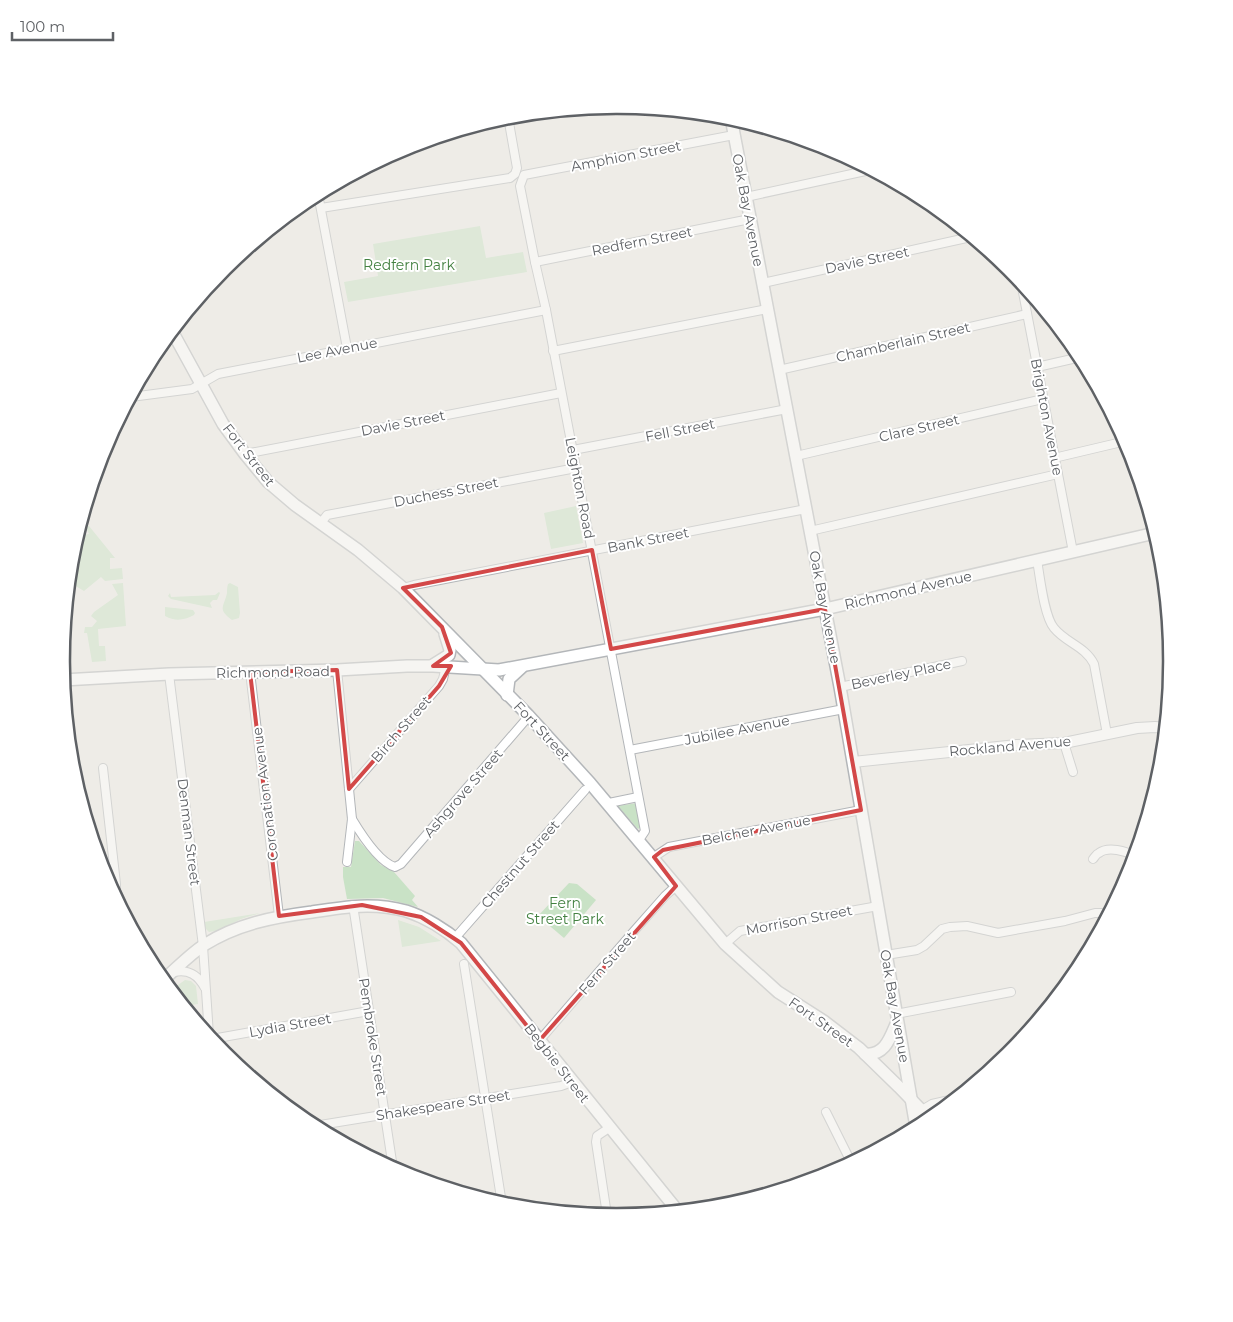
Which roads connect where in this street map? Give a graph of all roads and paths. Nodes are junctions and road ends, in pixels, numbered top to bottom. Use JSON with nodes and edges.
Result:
{"nodes":[{"id":1,"x":509,"y":125,"type":"edge"},
{"id":2,"x":733,"y":127,"type":"edge"},
{"id":3,"x":734,"y":135,"type":"junction"},
{"id":4,"x":860,"y":172,"type":"edge"},
{"id":5,"x":518,"y":177,"type":"junction"},
{"id":6,"x":746,"y":198,"type":"junction"},
{"id":7,"x":320,"y":203,"type":"edge"},
{"id":8,"x":321,"y":208,"type":"junction"},
{"id":9,"x":750,"y":219,"type":"junction"},
{"id":10,"x":964,"y":239,"type":"edge"},
{"id":11,"x":534,"y":262,"type":"junction"},
{"id":12,"x":762,"y":283,"type":"junction"},
{"id":13,"x":1026,"y":300,"type":"edge"},
{"id":14,"x":768,"y":309,"type":"junction"},
{"id":15,"x":546,"y":310,"type":"junction"},
{"id":16,"x":1027,"y":314,"type":"junction"},
{"id":17,"x":176,"y":338,"type":"edge"},
{"id":18,"x":347,"y":348,"type":"junction"},
{"id":19,"x":553,"y":351,"type":"junction"},
{"id":20,"x":1072,"y":359,"type":"edge"},
{"id":21,"x":1037,"y":367,"type":"junction"},
{"id":22,"x":779,"y":370,"type":"junction"},
{"id":23,"x":201,"y":384,"type":"junction"},
{"id":24,"x":561,"y":393,"type":"junction"},
{"id":25,"x":139,"y":396,"type":"edge"},
{"id":26,"x":1043,"y":399,"type":"junction"},
{"id":27,"x":787,"y":410,"type":"junction"},
{"id":28,"x":1117,"y":443,"type":"edge"},
{"id":29,"x":573,"y":450,"type":"junction"},
{"id":30,"x":245,"y":454,"type":"junction"},
{"id":31,"x":796,"y":456,"type":"junction"},
{"id":32,"x":1054,"y":458,"type":"junction"},
{"id":33,"x":576,"y":468,"type":"junction"},
{"id":34,"x":1058,"y":474,"type":"junction"},
{"id":35,"x":806,"y":509,"type":"junction"},
{"id":36,"x":321,"y":523,"type":"junction"},
{"id":37,"x":810,"y":531,"type":"junction"},
{"id":38,"x":1147,"y":535,"type":"edge"},
{"id":39,"x":592,"y":550,"type":"junction"},
{"id":40,"x":1073,"y":552,"type":"junction"},
{"id":41,"x":1037,"y":560,"type":"junction"},
{"id":42,"x":403,"y":588,"type":"junction"},
{"id":43,"x":825,"y":609,"type":"junction"},
{"id":44,"x":442,"y":627,"type":"junction"},
{"id":45,"x":611,"y":649,"type":"junction"},
{"id":46,"x":962,"y":661,"type":"dead end"},
{"id":47,"x":433,"y":666,"type":"junction"},
{"id":48,"x":446,"y":666,"type":"junction"},
{"id":49,"x":523,"y":666,"type":"junction"},
{"id":50,"x":337,"y":670,"type":"junction"},
{"id":51,"x":482,"y":670,"type":"junction"},
{"id":52,"x":250,"y":672,"type":"junction"},
{"id":53,"x":169,"y":674,"type":"junction"},
{"id":54,"x":71,"y":680,"type":"edge"},
{"id":55,"x":840,"y":687,"type":"junction"},
{"id":56,"x":508,"y":695,"type":"junction"},
{"id":57,"x":844,"y":709,"type":"junction"},
{"id":58,"x":529,"y":716,"type":"junction"},
{"id":59,"x":1158,"y":728,"type":"edge"},
{"id":60,"x":1107,"y":734,"type":"junction"},
{"id":61,"x":1064,"y":743,"type":"junction"},
{"id":62,"x":630,"y":750,"type":"junction"},
{"id":63,"x":853,"y":762,"type":"junction"},
{"id":64,"x":103,"y":768,"type":"dead end"},
{"id":65,"x":1073,"y":772,"type":"dead end"},
{"id":66,"x":349,"y":789,"type":"junction"},
{"id":67,"x":585,"y":790,"type":"dead end"},
{"id":68,"x":638,"y":797,"type":"junction"},
{"id":69,"x":608,"y":804,"type":"junction"},
{"id":70,"x":861,"y":810,"type":"junction"},
{"id":71,"x":352,"y":819,"type":"junction"},
{"id":72,"x":639,"y":840,"type":"junction"},
{"id":73,"x":1127,"y":854,"type":"edge"},
{"id":74,"x":654,"y":857,"type":"junction"},
{"id":75,"x":1094,"y":859,"type":"dead end"},
{"id":76,"x":347,"y":862,"type":"dead end"},
{"id":77,"x":115,"y":878,"type":"edge"},
{"id":78,"x":676,"y":886,"type":"junction"},
{"id":79,"x":353,"y":906,"type":"junction"},
{"id":80,"x":878,"y":906,"type":"junction"},
{"id":81,"x":1102,"y":913,"type":"edge"},
{"id":82,"x":279,"y":916,"type":"junction"},
{"id":83,"x":455,"y":938,"type":"junction"},
{"id":84,"x":725,"y":944,"type":"junction"},
{"id":85,"x":203,"y":946,"type":"junction"},
{"id":86,"x":886,"y":955,"type":"junction"},
{"id":87,"x":464,"y":964,"type":"dead end"},
{"id":88,"x":169,"y":975,"type":"edge"},
{"id":89,"x":170,"y":975,"type":"edge"},
{"id":90,"x":206,"y":989,"type":"junction"},
{"id":91,"x":1011,"y":992,"type":"dead end"},
{"id":92,"x":369,"y":1011,"type":"junction"},
{"id":93,"x":897,"y":1018,"type":"junction"},
{"id":94,"x":208,"y":1023,"type":"edge"},
{"id":95,"x":221,"y":1037,"type":"edge"},
{"id":96,"x":539,"y":1041,"type":"junction"},
{"id":97,"x":865,"y":1054,"type":"junction"},
{"id":98,"x":572,"y":1082,"type":"junction"},
{"id":99,"x":910,"y":1098,"type":"junction"},
{"id":100,"x":486,"y":1099,"type":"junction"},
{"id":101,"x":826,"y":1112,"type":"dead end"},
{"id":102,"x":924,"y":1112,"type":"edge"},
{"id":103,"x":385,"y":1114,"type":"junction"},
{"id":104,"x":914,"y":1119,"type":"edge"},
{"id":105,"x":327,"y":1124,"type":"edge"},
{"id":106,"x":608,"y":1128,"type":"junction"},
{"id":107,"x":848,"y":1156,"type":"edge"},
{"id":108,"x":392,"y":1159,"type":"edge"},
{"id":109,"x":501,"y":1195,"type":"edge"},
{"id":110,"x":672,"y":1204,"type":"edge"},
{"id":111,"x":606,"y":1207,"type":"edge"}],
"edges":[{"from":1,"to":5,"type":"street","name":"Leighton Road"},
{"from":2,"to":3,"type":"main road","name":"Oak Bay Avenue"},
{"from":3,"to":5,"type":"street","name":"Amphion Street"},
{"from":3,"to":6,"type":"main road","name":"Oak Bay Avenue"},
{"from":4,"to":6,"type":"street"},
{"from":5,"to":8,"type":"street","name":"Amphion Street"},
{"from":5,"to":11,"type":"street","name":"Leighton Road"},
{"from":6,"to":9,"type":"main road","name":"Oak Bay Avenue"},
{"from":7,"to":8,"type":"street"},
{"from":8,"to":18,"type":"street"},
{"from":9,"to":11,"type":"street","name":"Redfern Street"},
{"from":9,"to":12,"type":"main road","name":"Oak Bay Avenue"},
{"from":10,"to":12,"type":"street","name":"Davie Street"},
{"from":11,"to":15,"type":"street","name":"Leighton Road"},
{"from":12,"to":14,"type":"main road","name":"Oak Bay Avenue"},
{"from":13,"to":16,"type":"street","name":"Brighton Avenue"},
{"from":14,"to":19,"type":"street"},
{"from":14,"to":22,"type":"main road","name":"Oak Bay Avenue"},
{"from":15,"to":18,"type":"street","name":"Lee Avenue"},
{"from":15,"to":19,"type":"street","name":"Leighton Road"},
{"from":16,"to":21,"type":"street","name":"Brighton Avenue"},
{"from":16,"to":22,"type":"street","name":"Chamberlain Street"},
{"from":17,"to":23,"type":"main road","name":"Fort Street"},
{"from":18,"to":23,"type":"street","name":"Lee Avenue"},
{"from":19,"to":24,"type":"street","name":"Leighton Road"},
{"from":20,"to":21,"type":"street"},
{"from":21,"to":26,"type":"street","name":"Brighton Avenue"},
{"from":22,"to":27,"type":"main road","name":"Oak Bay Avenue"},
{"from":23,"to":25,"type":"street","name":"Lee Avenue"},
{"from":23,"to":30,"type":"main road","name":"Fort Street"},
{"from":24,"to":29,"type":"street","name":"Leighton Road"},
{"from":24,"to":30,"type":"street","name":"Davie Street"},
{"from":26,"to":31,"type":"street","name":"Clare Street"},
{"from":26,"to":32,"type":"street","name":"Brighton Avenue"},
{"from":27,"to":29,"type":"street","name":"Fell Street"},
{"from":27,"to":31,"type":"main road","name":"Oak Bay Avenue"},
{"from":28,"to":32,"type":"street"},
{"from":29,"to":33,"type":"street","name":"Leighton Road"},
{"from":30,"to":36,"type":"main road","name":"Fort Street"},
{"from":31,"to":35,"type":"main road","name":"Oak Bay Avenue"},
{"from":32,"to":34,"type":"street","name":"Brighton Avenue"},
{"from":33,"to":36,"type":"street","name":"Duchess Street"},
{"from":33,"to":39,"type":"street","name":"Leighton Road"},
{"from":34,"to":37,"type":"street"},
{"from":34,"to":40,"type":"street","name":"Brighton Avenue"},
{"from":35,"to":37,"type":"main road","name":"Oak Bay Avenue"},
{"from":35,"to":39,"type":"street","name":"Bank Street"},
{"from":36,"to":42,"type":"main road","name":"Fort Street"},
{"from":37,"to":43,"type":"main road","name":"Oak Bay Avenue"},
{"from":38,"to":40,"type":"main road","name":"Richmond Avenue"},
{"from":39,"to":42,"type":"street","name":"Bank Street"},
{"from":39,"to":45,"type":"street","name":"Leighton Road"},
{"from":40,"to":41,"type":"main road","name":"Richmond Avenue"},
{"from":41,"to":43,"type":"main road","name":"Richmond Avenue"},
{"from":41,"to":60,"type":"street"},
{"from":42,"to":44,"type":"main road","name":"Fort Street"},
{"from":43,"to":45,"type":"main road","name":"Richmond Avenue"},
{"from":43,"to":55,"type":"main road","name":"Oak Bay Avenue"},
{"from":44,"to":47,"type":"main road"},
{"from":44,"to":51,"type":"main road","name":"Fort Street"},
{"from":45,"to":49,"type":"main road","name":"Richmond Avenue"},
{"from":45,"to":62,"type":"street","name":"Leighton Road"},
{"from":46,"to":55,"type":"street","name":"Beverley Place"},
{"from":47,"to":48,"type":"main road","name":"Richmond Road"},
{"from":47,"to":50,"type":"main road","name":"Richmond Road"},
{"from":48,"to":51,"type":"main road","name":"Richmond Road"},
{"from":48,"to":66,"type":"street","name":"Birch Street"},
{"from":49,"to":51,"type":"main road","name":"Richmond Avenue"},
{"from":49,"to":56,"type":"main road"},
{"from":50,"to":52,"type":"main road","name":"Richmond Road"},
{"from":50,"to":66,"type":"street"},
{"from":51,"to":56,"type":"main road","name":"Fort Street"},
{"from":52,"to":53,"type":"main road","name":"Richmond Road"},
{"from":52,"to":82,"type":"street","name":"Coronation Avenue"},
{"from":53,"to":54,"type":"main road","name":"Richmond Road"},
{"from":53,"to":85,"type":"street","name":"Denman Street"},
{"from":55,"to":57,"type":"main road","name":"Oak Bay Avenue"},
{"from":56,"to":58,"type":"main road","name":"Fort Street"},
{"from":57,"to":62,"type":"street","name":"Jubilee Avenue"},
{"from":57,"to":63,"type":"main road","name":"Oak Bay Avenue"},
{"from":58,"to":69,"type":"main road","name":"Fort Street"},
{"from":58,"to":71,"type":"street","name":"Ashgrove Street"},
{"from":59,"to":60,"type":"street","name":"Rockland Avenue"},
{"from":60,"to":61,"type":"street","name":"Rockland Avenue"},
{"from":61,"to":63,"type":"street","name":"Rockland Avenue"},
{"from":61,"to":65,"type":"street"},
{"from":62,"to":68,"type":"street","name":"Leighton Road"},
{"from":63,"to":70,"type":"main road","name":"Oak Bay Avenue"},
{"from":64,"to":77,"type":"street"},
{"from":66,"to":71,"type":"street"},
{"from":67,"to":83,"type":"street","name":"Chestnut Street"},
{"from":68,"to":69,"type":"street"},
{"from":68,"to":72,"type":"street","name":"Leighton Road"},
{"from":69,"to":72,"type":"main road","name":"Fort Street"},
{"from":70,"to":74,"type":"street","name":"Belcher Avenue"},
{"from":70,"to":80,"type":"main road","name":"Oak Bay Avenue"},
{"from":71,"to":76,"type":"street"},
{"from":72,"to":74,"type":"main road","name":"Fort Street"},
{"from":73,"to":75,"type":"street"},
{"from":74,"to":78,"type":"main road","name":"Fort Street"},
{"from":78,"to":84,"type":"main road","name":"Fort Street"},
{"from":78,"to":96,"type":"street","name":"Fern Street"},
{"from":79,"to":82,"type":"main road","name":"Begbie Street"},
{"from":79,"to":83,"type":"main road","name":"Begbie Street"},
{"from":79,"to":92,"type":"street","name":"Pembroke Street"},
{"from":80,"to":84,"type":"street","name":"Morrison Street"},
{"from":80,"to":86,"type":"main road","name":"Oak Bay Avenue"},
{"from":81,"to":86,"type":"street"},
{"from":82,"to":85,"type":"main road","name":"Begbie Street"},
{"from":83,"to":96,"type":"main road","name":"Begbie Street"},
{"from":84,"to":97,"type":"main road","name":"Fort Street"},
{"from":85,"to":88,"type":"main road","name":"Begbie Street"},
{"from":85,"to":90,"type":"street","name":"Denman Street"},
{"from":86,"to":93,"type":"main road","name":"Oak Bay Avenue"},
{"from":87,"to":100,"type":"street"},
{"from":89,"to":90,"type":"street"},
{"from":90,"to":94,"type":"street","name":"Denman Street"},
{"from":91,"to":93,"type":"street"},
{"from":92,"to":95,"type":"street","name":"Lydia Street"},
{"from":92,"to":103,"type":"street","name":"Pembroke Street"},
{"from":93,"to":97,"type":"main road"},
{"from":93,"to":99,"type":"main road","name":"Oak Bay Avenue"},
{"from":96,"to":98,"type":"main road","name":"Begbie Street"},
{"from":97,"to":99,"type":"main road","name":"Fort Street"},
{"from":98,"to":100,"type":"street","name":"Shakespeare Street"},
{"from":98,"to":106,"type":"main road","name":"Begbie Street"},
{"from":99,"to":102,"type":"main road","name":"Fort Street"},
{"from":99,"to":104,"type":"main road","name":"Oak Bay Avenue"},
{"from":100,"to":103,"type":"street","name":"Shakespeare Street"},
{"from":100,"to":109,"type":"street"},
{"from":101,"to":107,"type":"street"},
{"from":103,"to":105,"type":"street","name":"Shakespeare Street"},
{"from":103,"to":108,"type":"street","name":"Pembroke Street"},
{"from":106,"to":110,"type":"main road","name":"Begbie Street"},
{"from":106,"to":111,"type":"street"}]}
